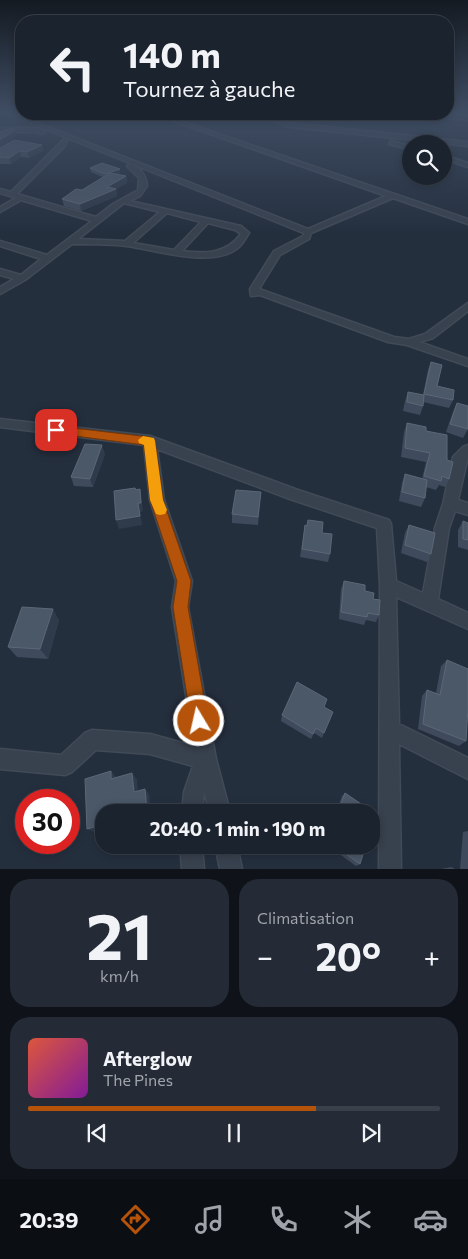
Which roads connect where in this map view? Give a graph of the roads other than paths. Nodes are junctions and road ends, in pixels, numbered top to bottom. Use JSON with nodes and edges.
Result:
{"nodes":[{"id":1,"x":57,"y":152,"type":"edge"},
{"id":2,"x":87,"y":152,"type":"edge"},
{"id":3,"x":105,"y":152,"type":"edge"},
{"id":4,"x":264,"y":152,"type":"edge"},
{"id":5,"x":452,"y":160,"type":"edge"},
{"id":6,"x":468,"y":165,"type":"edge"},
{"id":7,"x":0,"y":191,"type":"edge"},
{"id":8,"x":16,"y":196,"type":"junction"},
{"id":9,"x":392,"y":196,"type":"junction"},
{"id":10,"x":123,"y":201,"type":"junction"},
{"id":11,"x":0,"y":210,"type":"edge"},
{"id":12,"x":165,"y":212,"type":"junction"},
{"id":13,"x":97,"y":220,"type":"junction"},
{"id":14,"x":207,"y":220,"type":"junction"},
{"id":15,"x":468,"y":222,"type":"edge"},
{"id":16,"x":308,"y":232,"type":"junction"},
{"id":17,"x":69,"y":241,"type":"junction"},
{"id":18,"x":0,"y":243,"type":"edge"},
{"id":19,"x":127,"y":244,"type":"junction"},
{"id":20,"x":177,"y":252,"type":"junction"},
{"id":21,"x":46,"y":258,"type":"junction"},
{"id":22,"x":0,"y":272,"type":"edge"},
{"id":23,"x":22,"y":278,"type":"junction"},
{"id":24,"x":0,"y":290,"type":"edge"},
{"id":25,"x":468,"y":306,"type":"edge"},
{"id":26,"x":409,"y":342,"type":"junction"},
{"id":27,"x":468,"y":363,"type":"edge"},
{"id":28,"x":0,"y":423,"type":"edge"},
{"id":29,"x":150,"y":441,"type":"junction"},
{"id":30,"x":468,"y":450,"type":"edge"},
{"id":31,"x":450,"y":504,"type":"junction"},
{"id":32,"x":468,"y":509,"type":"edge"},
{"id":33,"x":388,"y":585,"type":"junction"},
{"id":34,"x":429,"y":604,"type":"junction"},
{"id":35,"x":468,"y":621,"type":"edge"},
{"id":36,"x":389,"y":729,"type":"junction"},
{"id":37,"x":0,"y":759,"type":"edge"},
{"id":38,"x":206,"y":759,"type":"junction"},
{"id":39,"x":468,"y":769,"type":"edge"},
{"id":40,"x":193,"y":804,"type":"edge"},
{"id":41,"x":218,"y":804,"type":"edge"},
{"id":42,"x":192,"y":854,"type":"edge"},
{"id":43,"x":228,"y":854,"type":"edge"},
{"id":44,"x":194,"y":869,"type":"edge"},
{"id":45,"x":231,"y":869,"type":"edge"},
{"id":46,"x":390,"y":869,"type":"edge"}],
"edges":[{"from":1,"to":8,"type":"street"},
{"from":2,"to":10,"type":"street"},
{"from":3,"to":16,"type":"street"},
{"from":4,"to":9,"type":"street"},
{"from":5,"to":6,"type":"street"},
{"from":7,"to":8,"type":"street"},
{"from":8,"to":11,"type":"street"},
{"from":8,"to":13,"type":"street"},
{"from":9,"to":15,"type":"street"},
{"from":9,"to":16,"type":"street"},
{"from":10,"to":12,"type":"street"},
{"from":10,"to":13,"type":"street"},
{"from":12,"to":14,"type":"street"},
{"from":12,"to":19,"type":"street"},
{"from":13,"to":17,"type":"street"},
{"from":14,"to":20,"type":"street"},
{"from":14,"to":20,"type":"street"},
{"from":16,"to":26,"type":"street"},
{"from":17,"to":19,"type":"street"},
{"from":17,"to":21,"type":"street"},
{"from":18,"to":21,"type":"street"},
{"from":19,"to":20,"type":"street"},
{"from":21,"to":23,"type":"street"},
{"from":22,"to":23,"type":"street"},
{"from":23,"to":24,"type":"street"},
{"from":25,"to":26,"type":"street"},
{"from":26,"to":27,"type":"street"},
{"from":28,"to":29,"type":"street"},
{"from":29,"to":33,"type":"street"},
{"from":29,"to":38,"type":"street"},
{"from":30,"to":31,"type":"street"},
{"from":31,"to":32,"type":"street"},
{"from":31,"to":34,"type":"street"},
{"from":33,"to":34,"type":"street"},
{"from":33,"to":36,"type":"street"},
{"from":34,"to":35,"type":"street"},
{"from":36,"to":39,"type":"street"},
{"from":36,"to":46,"type":"street"},
{"from":37,"to":38,"type":"street"},
{"from":38,"to":40,"type":"street"},
{"from":38,"to":41,"type":"street"},
{"from":42,"to":44,"type":"street"},
{"from":43,"to":45,"type":"street"}]}
